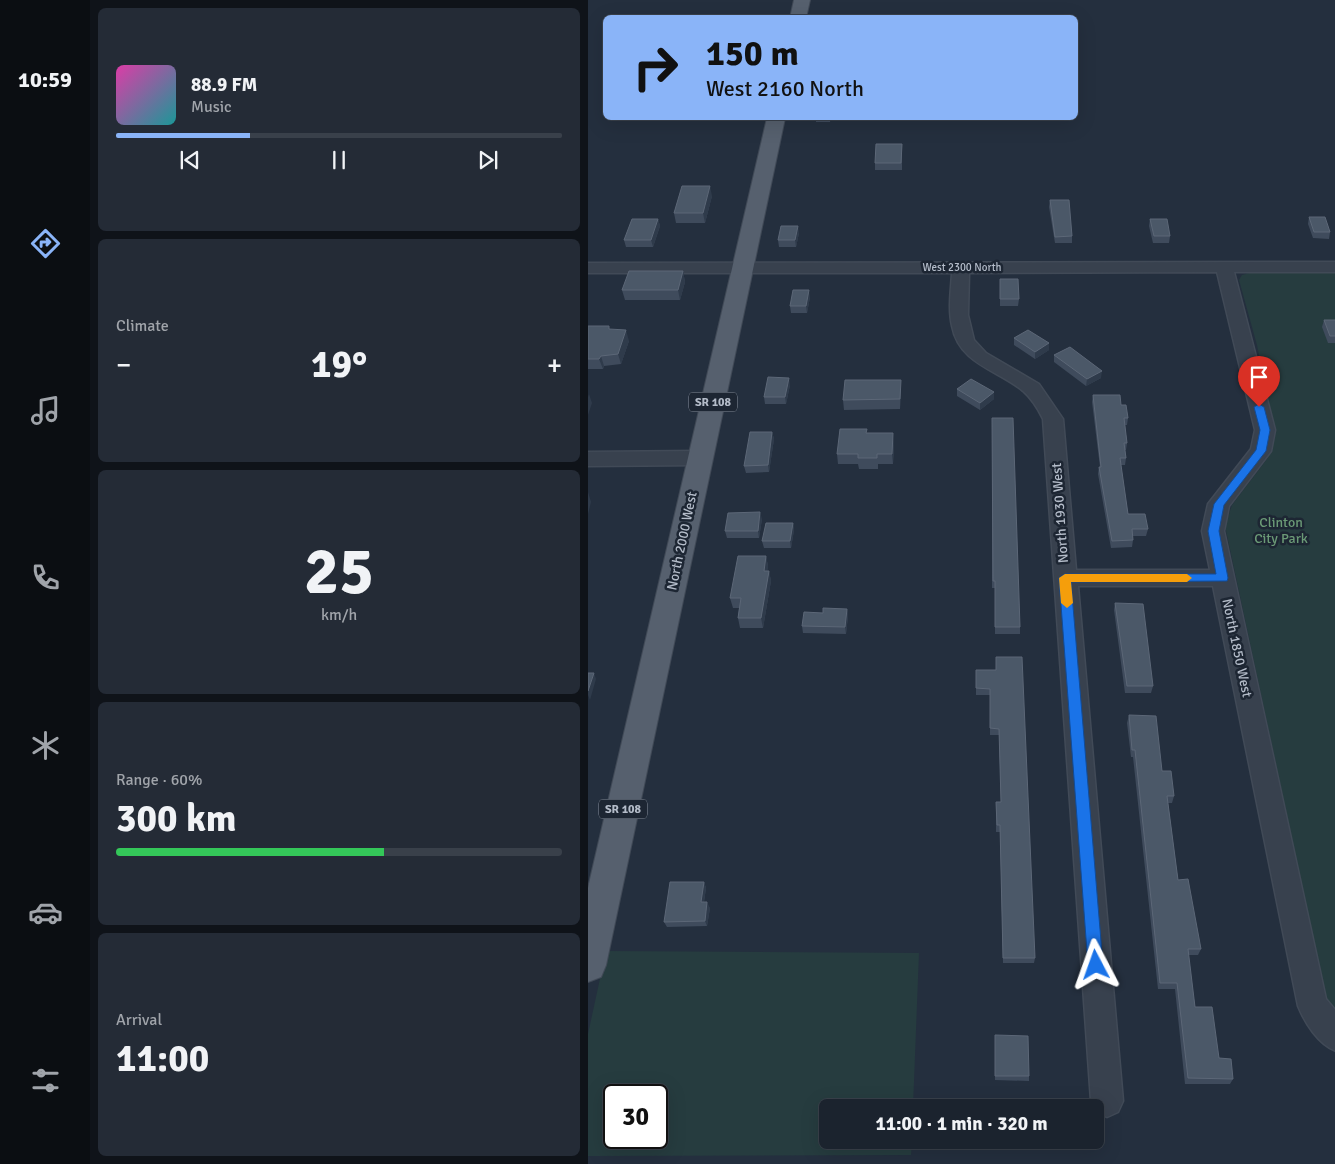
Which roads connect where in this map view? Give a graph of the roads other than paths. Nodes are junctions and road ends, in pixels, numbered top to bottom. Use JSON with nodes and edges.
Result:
{"nodes":[{"id":1,"x":802,"y":0,"type":"edge"},
{"id":2,"x":799,"y":15,"type":"edge"},
{"id":3,"x":776,"y":120,"type":"edge"},
{"id":4,"x":742,"y":267,"type":"junction"},
{"id":5,"x":961,"y":267,"type":"junction"},
{"id":6,"x":1224,"y":267,"type":"junction"},
{"id":7,"x":1336,"y":267,"type":"edge"},
{"id":8,"x":588,"y":268,"type":"edge"},
{"id":9,"x":700,"y":458,"type":"junction"},
{"id":10,"x":588,"y":459,"type":"edge"},
{"id":11,"x":1065,"y":578,"type":"junction"},
{"id":12,"x":1223,"y":578,"type":"junction"},
{"id":13,"x":588,"y":965,"type":"edge"},
{"id":14,"x":1336,"y":1036,"type":"edge"},
{"id":15,"x":1106,"y":1101,"type":"dead end"}],
"edges":[{"from":1,"to":2,"type":"main road"},
{"from":3,"to":4,"type":"main road","name":"North 2000 West","number":"SR 108"},
{"from":4,"to":5,"type":"street","name":"West 2300 North"},
{"from":4,"to":8,"type":"street","name":"West 2300 North"},
{"from":4,"to":9,"type":"main road","name":"North 2000 West","number":"SR 108"},
{"from":5,"to":6,"type":"street","name":"West 2300 North"},
{"from":5,"to":11,"type":"street","name":"North 1930 West"},
{"from":6,"to":7,"type":"street","name":"West 2300 North"},
{"from":6,"to":12,"type":"street","name":"North 1850 West"},
{"from":9,"to":10,"type":"street"},
{"from":9,"to":13,"type":"main road","name":"North 2000 West","number":"SR 108"},
{"from":11,"to":12,"type":"street"},
{"from":11,"to":15,"type":"street","name":"North 1930 West"},
{"from":12,"to":14,"type":"street","name":"North 1850 West"}]}
